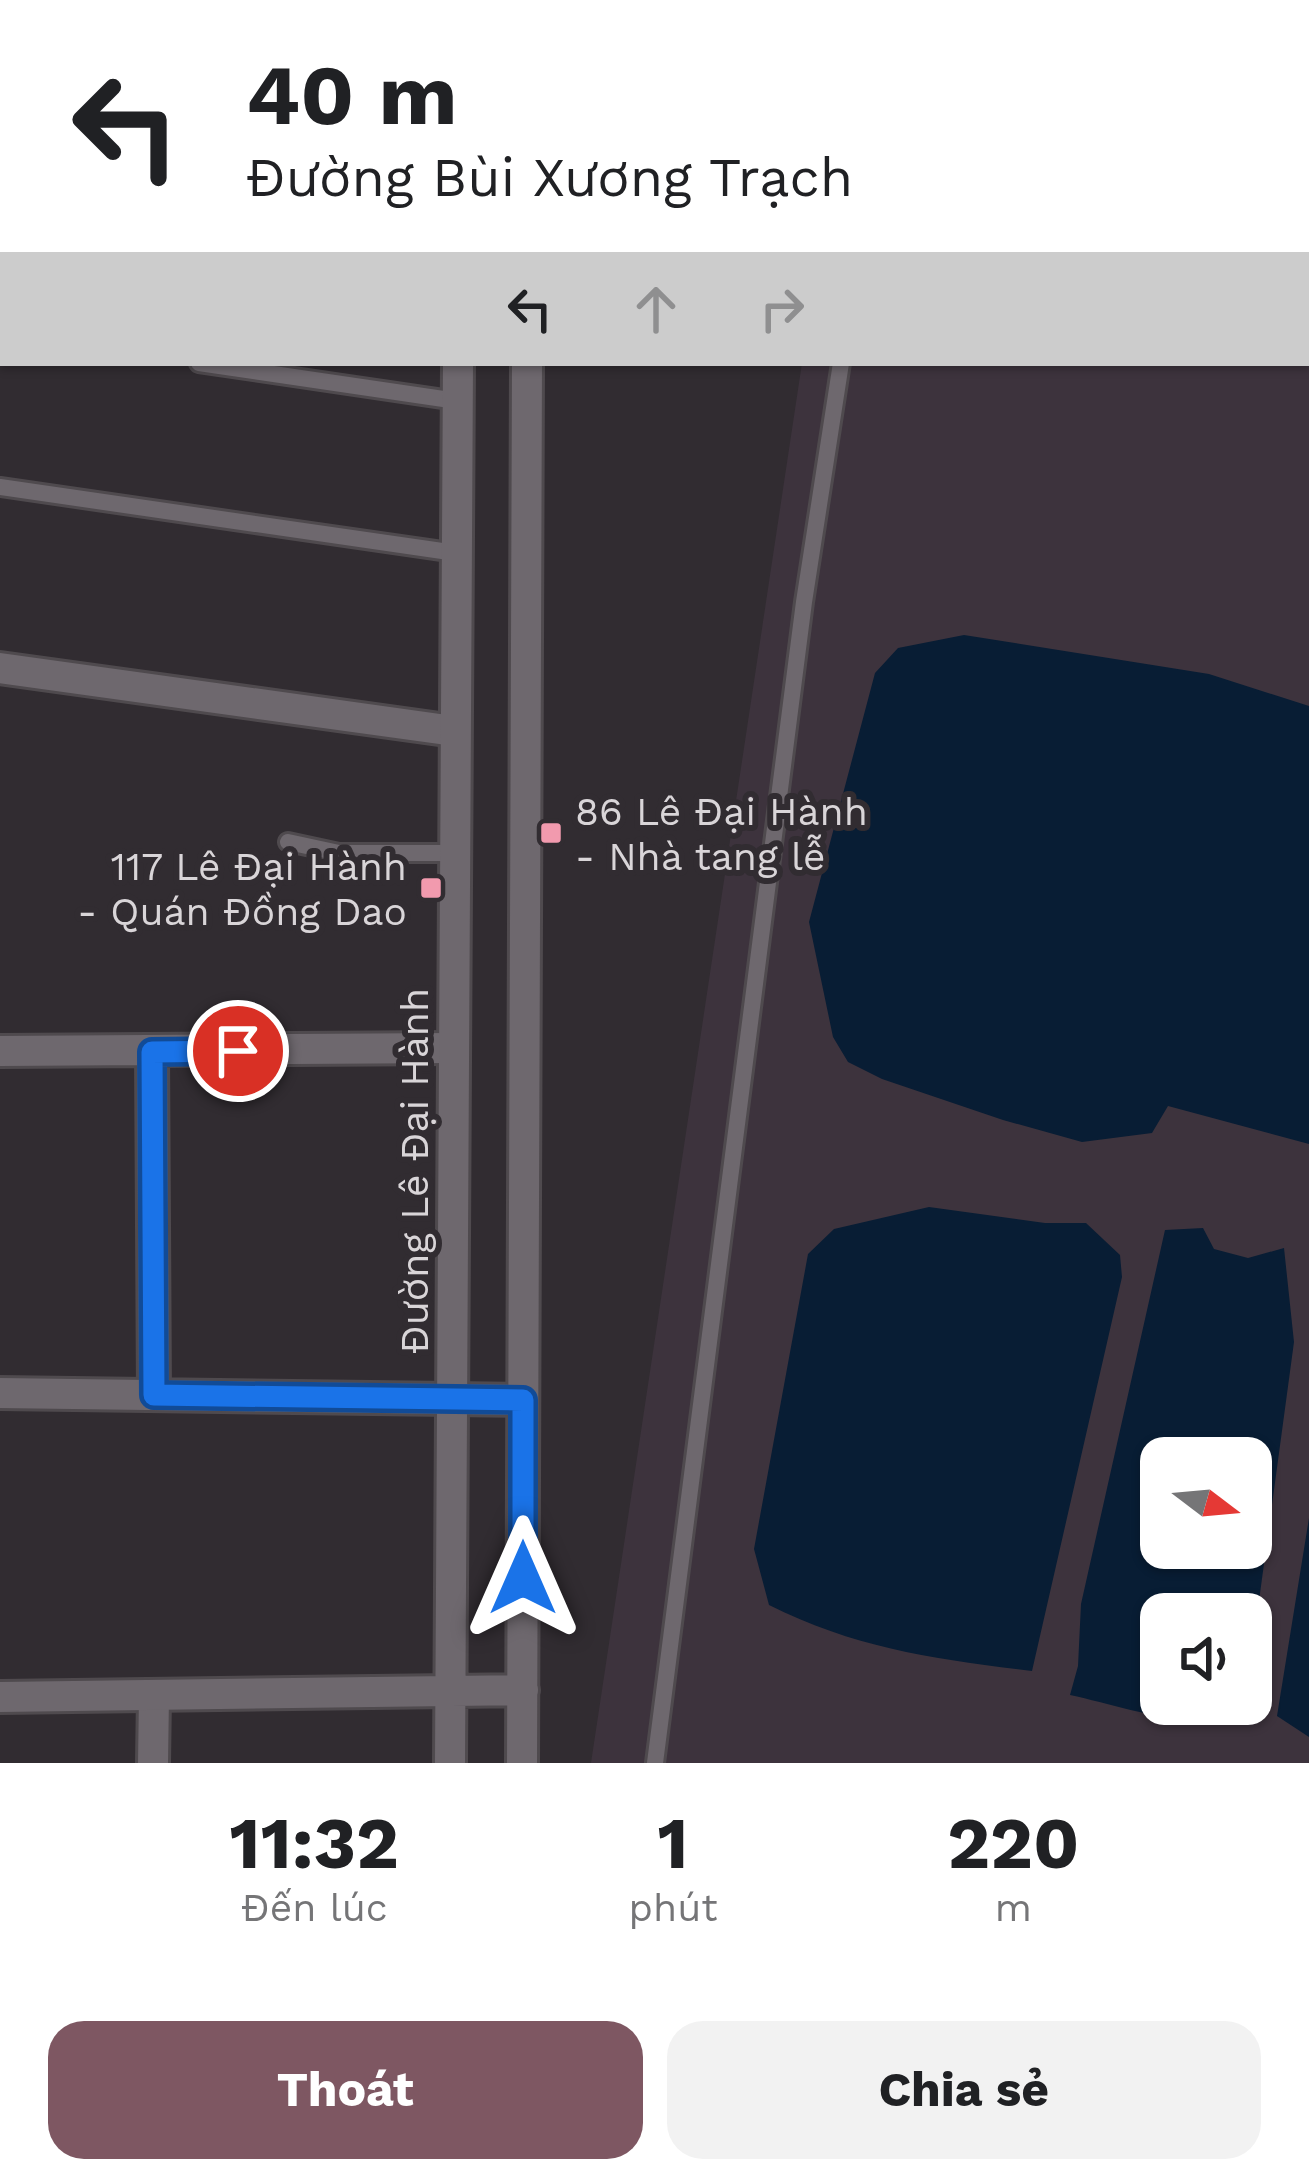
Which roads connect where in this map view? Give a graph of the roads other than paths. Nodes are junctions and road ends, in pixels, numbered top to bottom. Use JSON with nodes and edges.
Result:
{"nodes":[{"id":1,"x":220,"y":366,"type":"edge"},
{"id":2,"x":458,"y":366,"type":"edge"},
{"id":3,"x":526,"y":366,"type":"edge"},
{"id":4,"x":841,"y":366,"type":"edge"},
{"id":5,"x":457,"y":400,"type":"junction"},
{"id":6,"x":0,"y":487,"type":"edge"},
{"id":7,"x":456,"y":553,"type":"junction"},
{"id":8,"x":0,"y":668,"type":"edge"},
{"id":9,"x":454,"y":731,"type":"junction"},
{"id":10,"x":288,"y":842,"type":"dead end"},
{"id":11,"x":454,"y":853,"type":"junction"},
{"id":12,"x":453,"y":1048,"type":"junction"},
{"id":13,"x":0,"y":1051,"type":"edge"},
{"id":14,"x":152,"y":1052,"type":"junction"},
{"id":15,"x":0,"y":1393,"type":"edge"},
{"id":16,"x":154,"y":1395,"type":"junction"},
{"id":17,"x":452,"y":1400,"type":"junction"},
{"id":18,"x":523,"y":1400,"type":"junction"},
{"id":19,"x":451,"y":1690,"type":"junction"},
{"id":20,"x":523,"y":1690,"type":"junction"},
{"id":21,"x":0,"y":1696,"type":"edge"},
{"id":22,"x":154,"y":1696,"type":"junction"},
{"id":23,"x":153,"y":1763,"type":"edge"},
{"id":24,"x":451,"y":1763,"type":"edge"},
{"id":25,"x":522,"y":1763,"type":"edge"},
{"id":26,"x":655,"y":1763,"type":"edge"}],
"edges":[{"from":1,"to":5,"type":"lane"},
{"from":2,"to":5,"type":"main road","name":"Đường Lê Đại Hành"},
{"from":3,"to":18,"type":"main road"},
{"from":4,"to":26,"type":"lane"},
{"from":5,"to":7,"type":"main road","name":"Đường Lê Đại Hành"},
{"from":6,"to":7,"type":"lane"},
{"from":7,"to":9,"type":"main road","name":"Đường Lê Đại Hành"},
{"from":8,"to":9,"type":"main road"},
{"from":9,"to":11,"type":"main road","name":"Đường Lê Đại Hành"},
{"from":10,"to":11,"type":"lane"},
{"from":11,"to":12,"type":"main road","name":"Đường Lê Đại Hành"},
{"from":12,"to":14,"type":"main road"},
{"from":12,"to":17,"type":"main road","name":"Đường Lê Đại Hành"},
{"from":13,"to":14,"type":"main road"},
{"from":14,"to":16,"type":"main road"},
{"from":15,"to":16,"type":"main road"},
{"from":16,"to":17,"type":"main road"},
{"from":17,"to":18,"type":"main road"},
{"from":17,"to":19,"type":"main road","name":"Đường Lê Đại Hành"},
{"from":18,"to":20,"type":"main road"},
{"from":19,"to":20,"type":"main road"},
{"from":19,"to":22,"type":"main road"},
{"from":19,"to":24,"type":"main road","name":"Đường Lê Đại Hành"},
{"from":20,"to":25,"type":"main road"},
{"from":21,"to":22,"type":"main road"},
{"from":22,"to":23,"type":"main road"}]}
